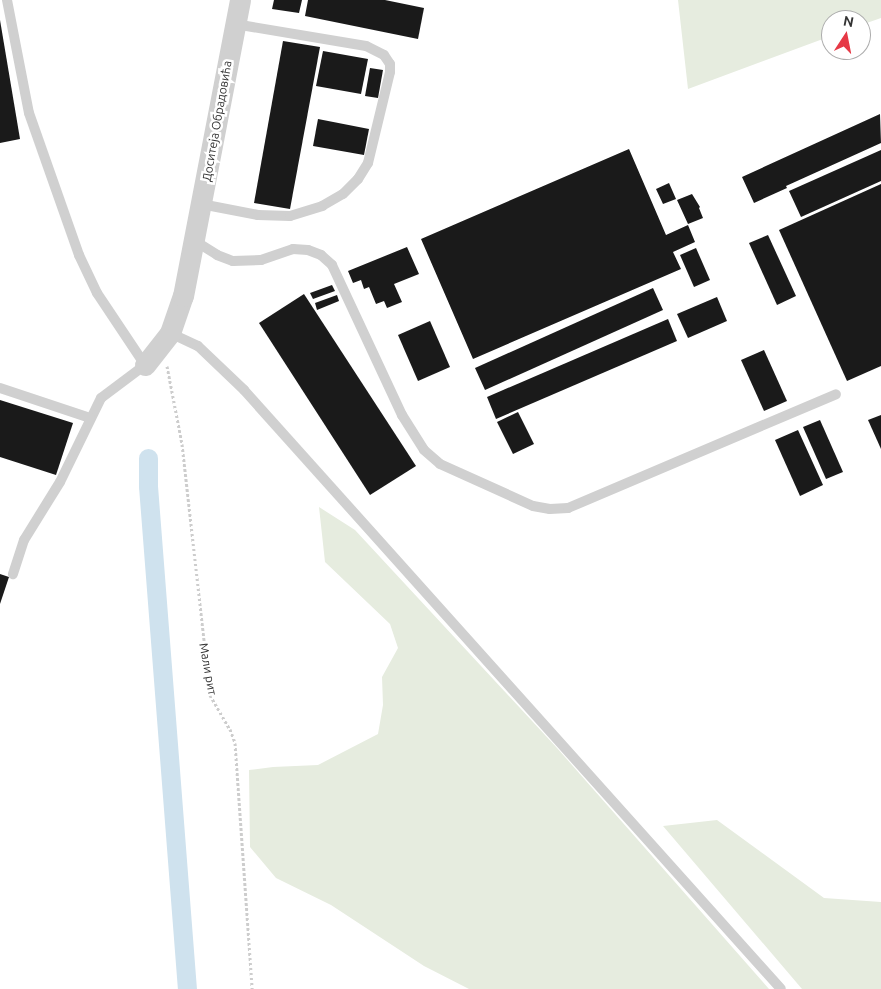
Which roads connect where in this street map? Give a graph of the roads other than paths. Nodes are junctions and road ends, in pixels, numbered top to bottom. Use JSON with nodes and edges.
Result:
{"nodes":[{"id":1,"x":7,"y":0,"type":"edge"},
{"id":2,"x":240,"y":0,"type":"edge"},
{"id":3,"x":235,"y":24,"type":"junction"},
{"id":4,"x":201,"y":204,"type":"junction"},
{"id":5,"x":195,"y":241,"type":"junction"},
{"id":6,"x":164,"y":341,"type":"junction"},
{"id":7,"x":145,"y":365,"type":"junction"},
{"id":8,"x":0,"y":388,"type":"edge"},
{"id":9,"x":836,"y":394,"type":"dead end"},
{"id":10,"x":90,"y":418,"type":"junction"},
{"id":11,"x":13,"y":574,"type":"dead end"},
{"id":12,"x":781,"y":989,"type":"edge"}],
"edges":[{"from":1,"to":7,"type":"lane"},
{"from":2,"to":3,"type":"street","name":"Доситеја Обрадовића"},
{"from":3,"to":4,"type":"street","name":"Доситеја Обрадовића"},
{"from":3,"to":4,"type":"lane"},
{"from":4,"to":5,"type":"street","name":"Доситеја Обрадовића"},
{"from":5,"to":6,"type":"street","name":"Доситеја Обрадовића"},
{"from":5,"to":9,"type":"lane"},
{"from":6,"to":7,"type":"street"},
{"from":6,"to":12,"type":"lane"},
{"from":7,"to":10,"type":"lane"},
{"from":8,"to":10,"type":"lane"},
{"from":10,"to":11,"type":"lane"}]}
